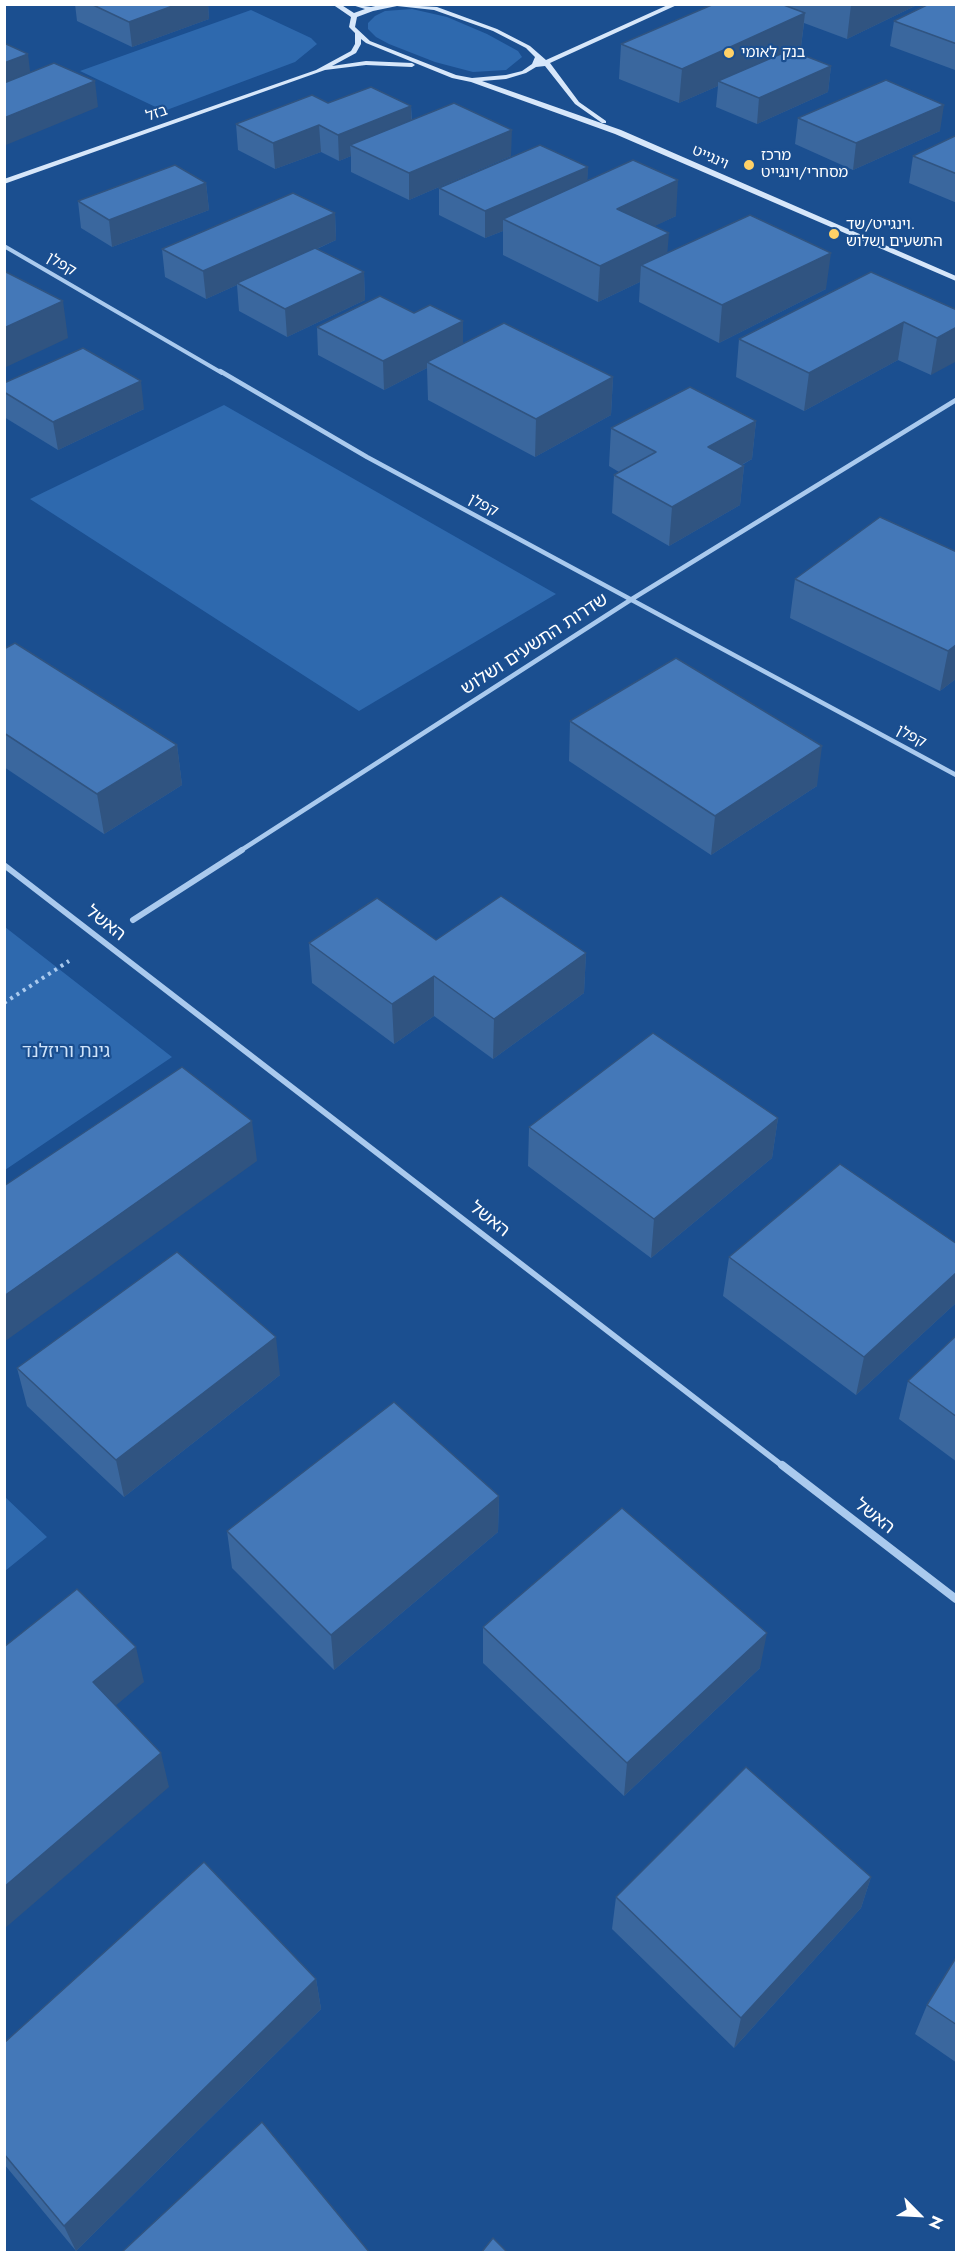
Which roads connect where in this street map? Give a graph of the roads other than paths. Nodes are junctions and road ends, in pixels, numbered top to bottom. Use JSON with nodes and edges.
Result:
{"nodes":[{"id":1,"x":335,"y":4,"type":"edge"},
{"id":2,"x":352,"y":4,"type":"edge"},
{"id":3,"x":397,"y":4,"type":"edge"},
{"id":4,"x":676,"y":4,"type":"edge"},
{"id":5,"x":371,"y":9,"type":"junction"},
{"id":6,"x":354,"y":16,"type":"junction"},
{"id":7,"x":358,"y":34,"type":"junction"},
{"id":8,"x":579,"y":49,"type":"junction"},
{"id":9,"x":536,"y":55,"type":"junction"},
{"id":10,"x":546,"y":63,"type":"junction"},
{"id":11,"x":434,"y":69,"type":"junction"},
{"id":12,"x":318,"y":71,"type":"junction"},
{"id":13,"x":524,"y":72,"type":"junction"},
{"id":14,"x":559,"y":77,"type":"junction"},
{"id":15,"x":472,"y":80,"type":"junction"},
{"id":16,"x":618,"y":132,"type":"junction"},
{"id":17,"x":4,"y":182,"type":"edge"},
{"id":18,"x":4,"y":246,"type":"edge"},
{"id":19,"x":957,"y":279,"type":"edge"},
{"id":20,"x":957,"y":400,"type":"edge"},
{"id":21,"x":632,"y":599,"type":"junction"},
{"id":22,"x":957,"y":775,"type":"edge"},
{"id":23,"x":4,"y":865,"type":"edge"},
{"id":24,"x":133,"y":920,"type":"dead end"},
{"id":25,"x":957,"y":1599,"type":"edge"}],
"edges":[{"from":1,"to":6,"type":"street"},
{"from":2,"to":5,"type":"street"},
{"from":3,"to":5,"type":"street","name":"וינגייט"},
{"from":3,"to":9,"type":"street","name":"וינגייט"},
{"from":4,"to":8,"type":"street"},
{"from":5,"to":6,"type":"street"},
{"from":6,"to":7,"type":"street"},
{"from":7,"to":11,"type":"street"},
{"from":7,"to":12,"type":"street","name":"בזל"},
{"from":8,"to":9,"type":"street"},
{"from":8,"to":10,"type":"street"},
{"from":8,"to":14,"type":"street"},
{"from":9,"to":10,"type":"street","name":"וינגייט"},
{"from":9,"to":13,"type":"street"},
{"from":10,"to":13,"type":"street"},
{"from":10,"to":14,"type":"street","name":"וינגייט"},
{"from":11,"to":12,"type":"street","name":"בזל"},
{"from":11,"to":15,"type":"street","name":"וינגייט"},
{"from":12,"to":17,"type":"street","name":"בזל"},
{"from":13,"to":15,"type":"street"},
{"from":14,"to":16,"type":"street","name":"וינגייט"},
{"from":15,"to":16,"type":"street","name":"וינגייט"},
{"from":16,"to":19,"type":"street","name":"וינגייט"},
{"from":18,"to":21,"type":"street","name":"קפלן"},
{"from":20,"to":21,"type":"street","name":"שדרות התשעים ושלוש"},
{"from":21,"to":22,"type":"street","name":"קפלן"},
{"from":21,"to":24,"type":"street","name":"שדרות התשעים ושלוש"},
{"from":23,"to":25,"type":"street","name":"האשל"}]}
